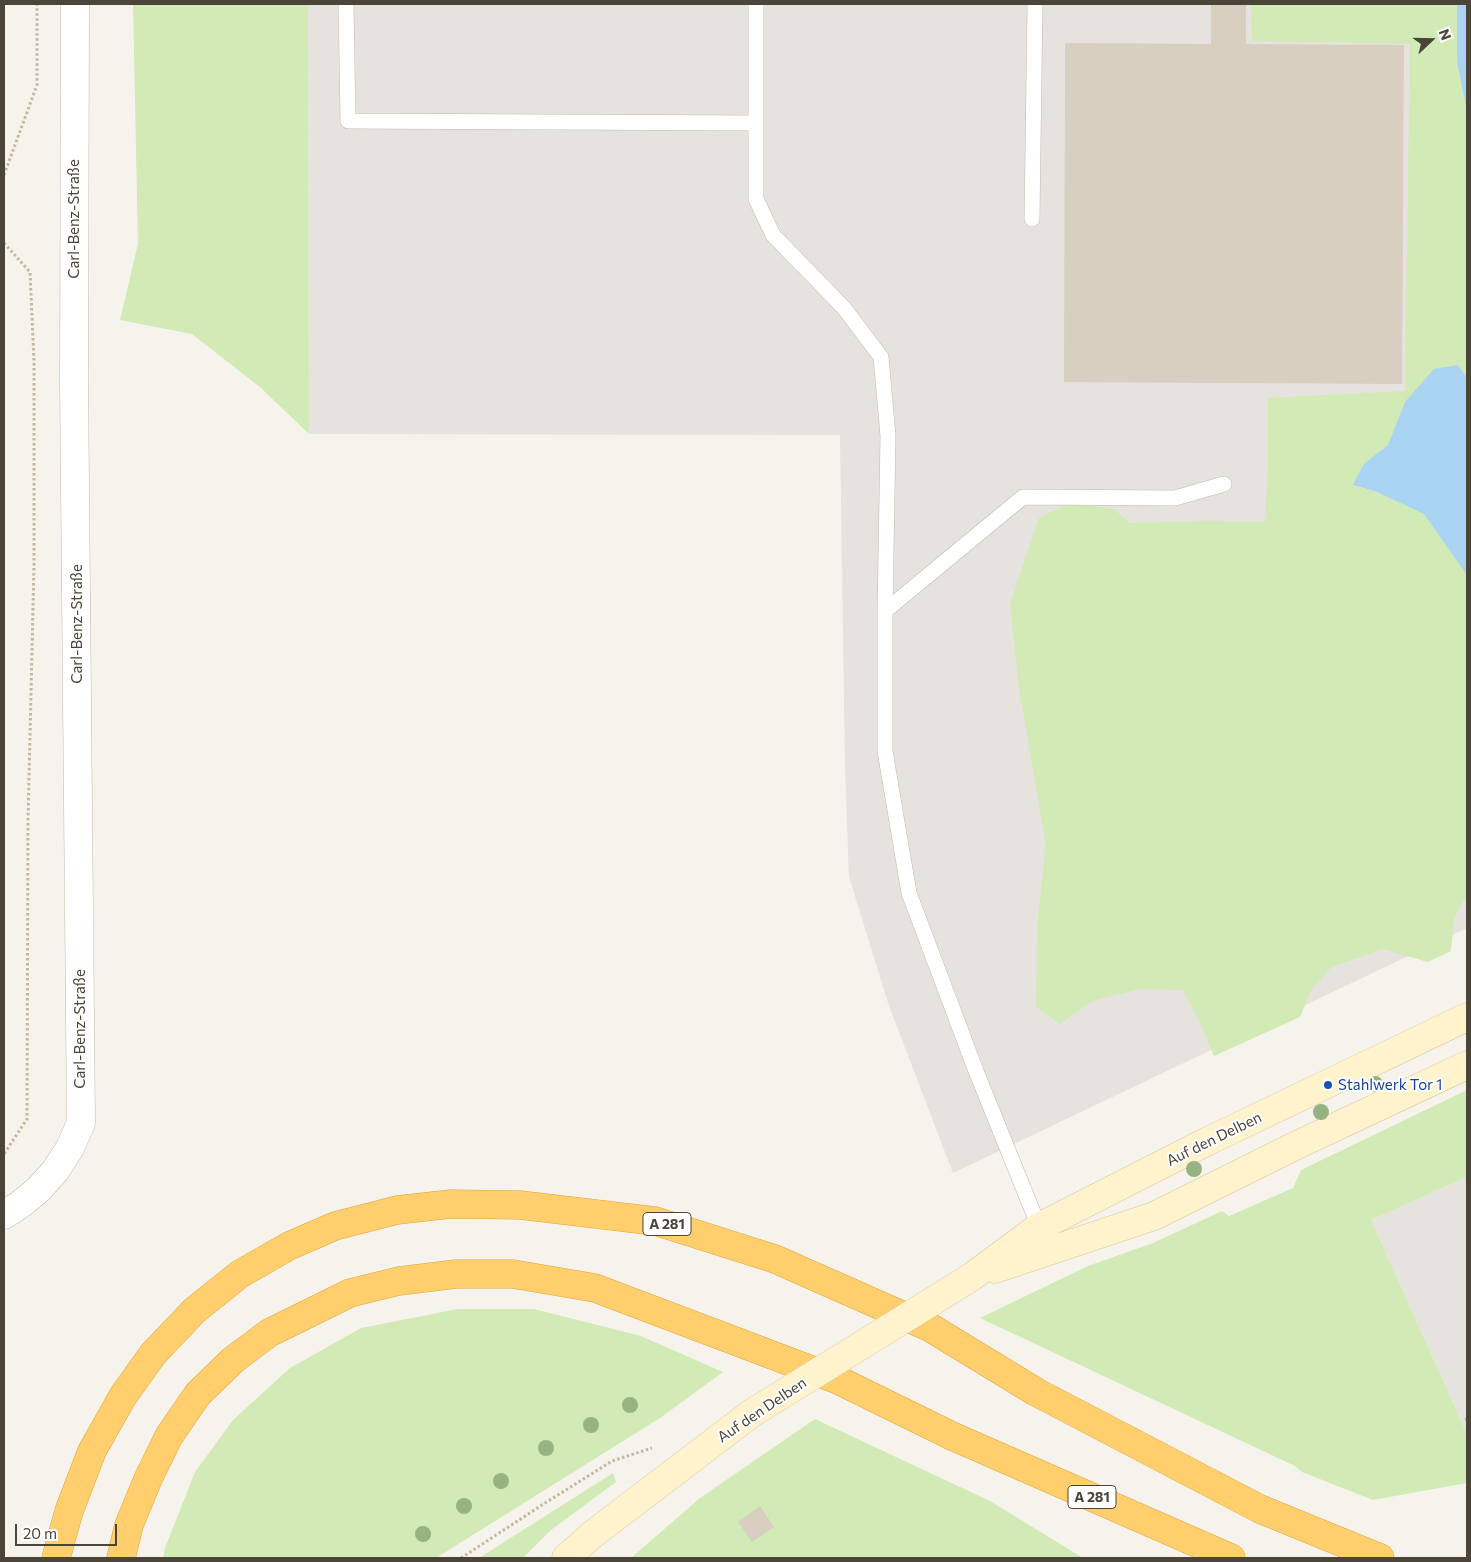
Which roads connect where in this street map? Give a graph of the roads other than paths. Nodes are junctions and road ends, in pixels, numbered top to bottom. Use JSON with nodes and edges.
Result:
{"nodes":[{"id":1,"x":75,"y":4,"type":"edge"},
{"id":2,"x":346,"y":4,"type":"edge"},
{"id":3,"x":756,"y":4,"type":"edge"},
{"id":4,"x":1034,"y":4,"type":"edge"},
{"id":5,"x":756,"y":123,"type":"junction"},
{"id":6,"x":1032,"y":219,"type":"dead end"},
{"id":7,"x":1224,"y":484,"type":"dead end"},
{"id":8,"x":885,"y":611,"type":"junction"},
{"id":9,"x":1467,"y":1017,"type":"edge"},
{"id":10,"x":1467,"y":1064,"type":"edge"},
{"id":11,"x":4,"y":1214,"type":"edge"},
{"id":12,"x":1039,"y":1227,"type":"junction"},
{"id":13,"x":970,"y":1278,"type":"junction"},
{"id":14,"x":56,"y":1558,"type":"edge"},
{"id":15,"x":121,"y":1558,"type":"edge"},
{"id":16,"x":566,"y":1558,"type":"edge"},
{"id":17,"x":1231,"y":1558,"type":"edge"},
{"id":18,"x":1380,"y":1558,"type":"edge"}],
"edges":[{"from":1,"to":11,"type":"street","name":"Carl-Benz-Straße"},
{"from":2,"to":5,"type":"lane"},
{"from":3,"to":5,"type":"lane"},
{"from":4,"to":6,"type":"lane"},
{"from":5,"to":8,"type":"lane"},
{"from":7,"to":8,"type":"lane"},
{"from":8,"to":12,"type":"lane"},
{"from":9,"to":12,"type":"main road","name":"Auf den Delben"},
{"from":10,"to":13,"type":"main road","name":"Auf den Delben"},
{"from":12,"to":13,"type":"main road","name":"Auf den Delben"},
{"from":13,"to":16,"type":"main road","name":"Auf den Delben","bridge":true},
{"from":14,"to":18,"type":"highway","number":"A 281"},
{"from":15,"to":17,"type":"highway","number":"A 281"}]}
